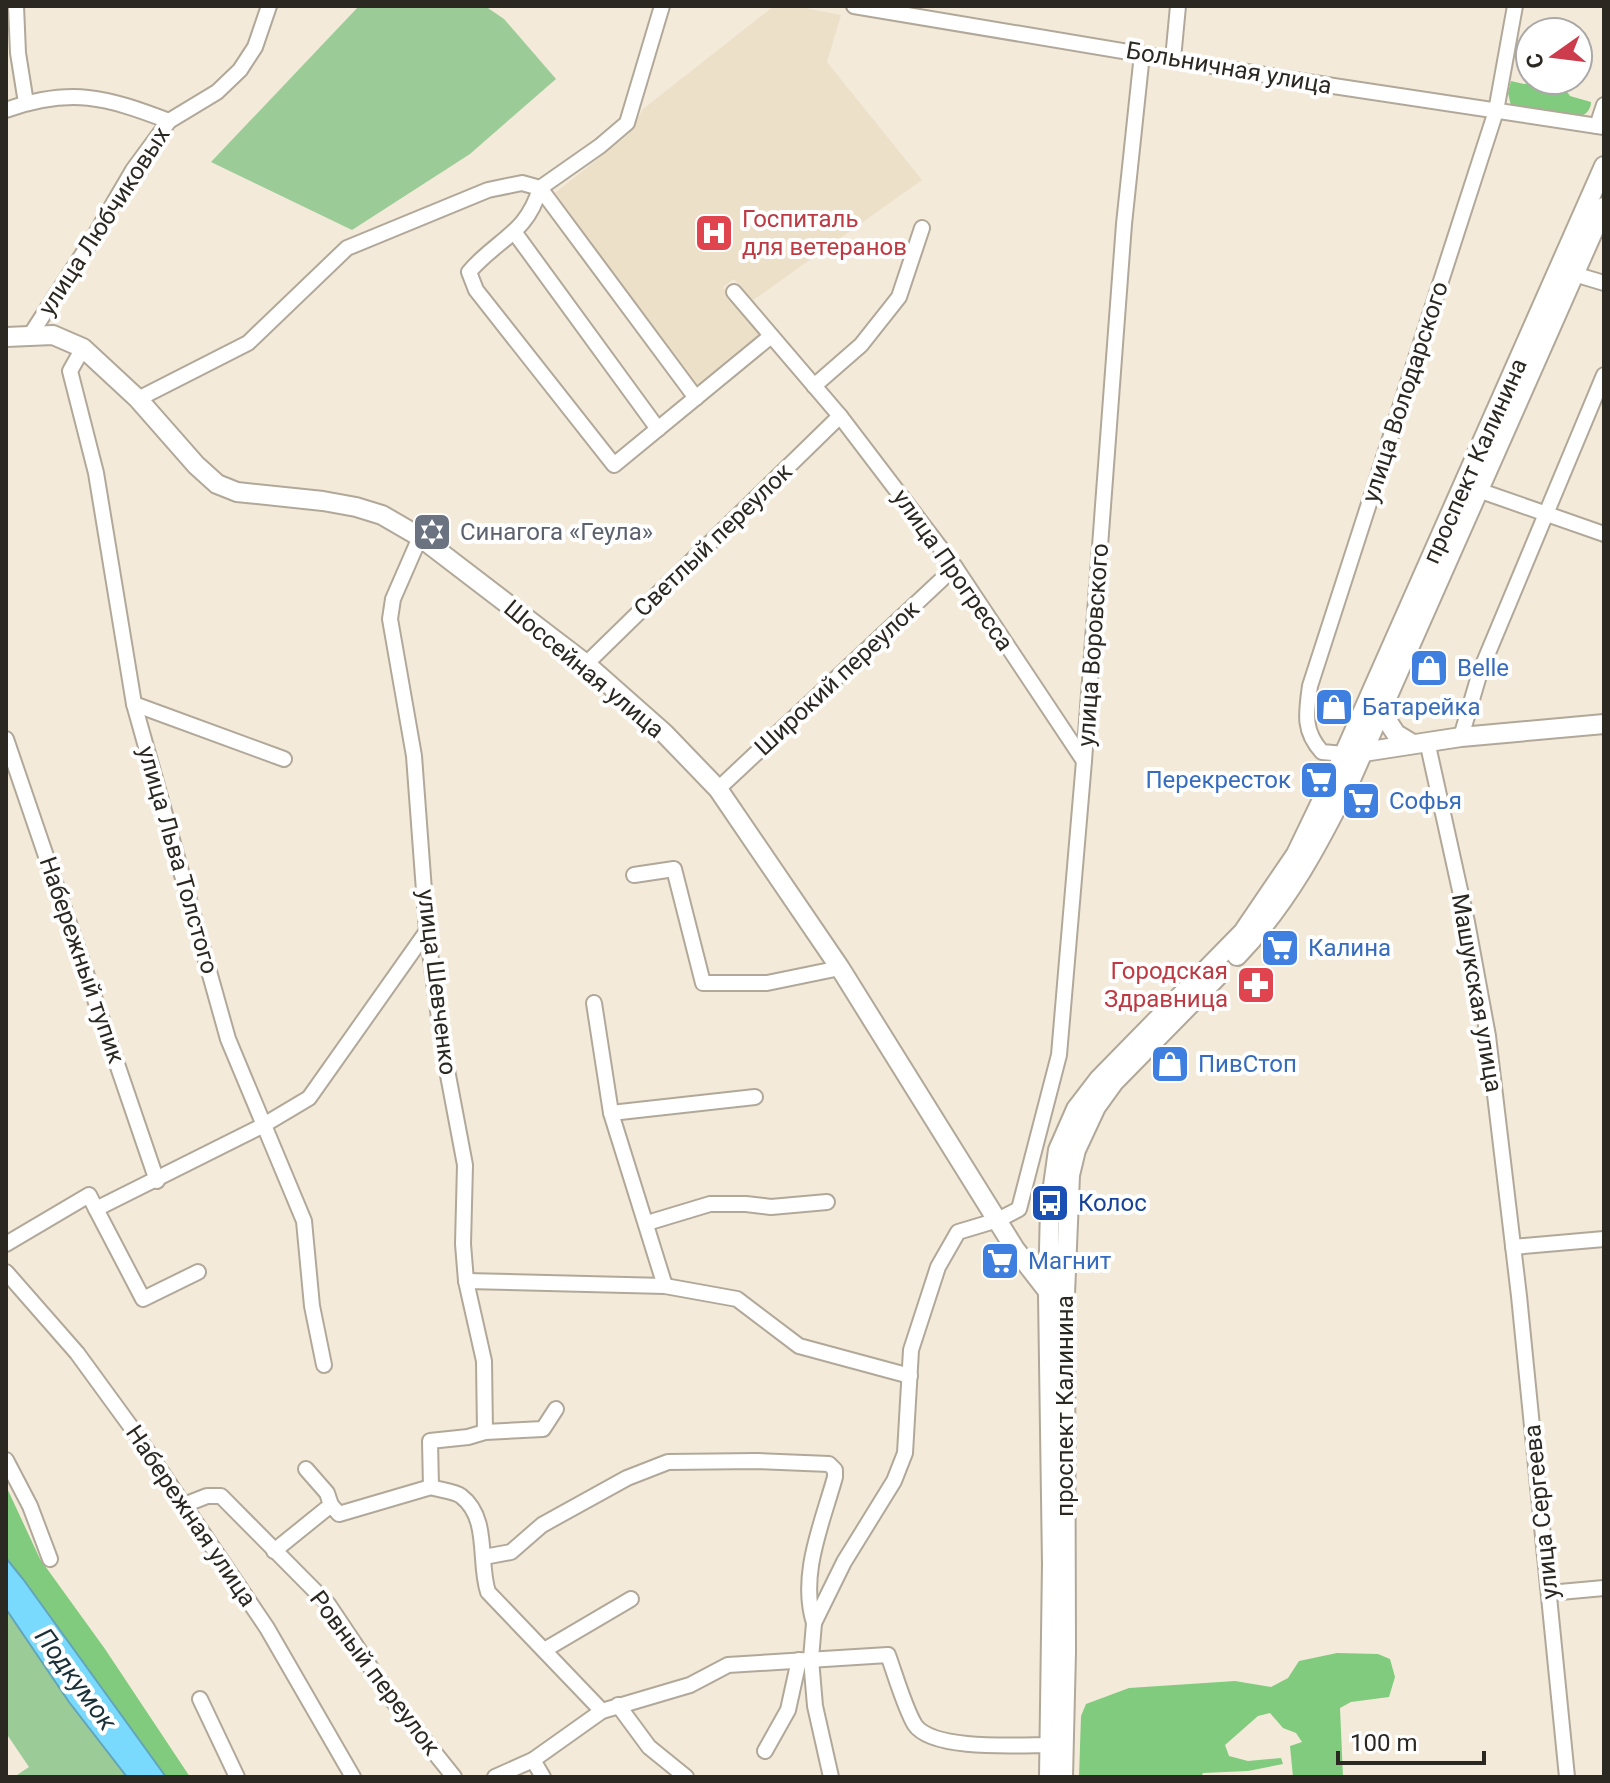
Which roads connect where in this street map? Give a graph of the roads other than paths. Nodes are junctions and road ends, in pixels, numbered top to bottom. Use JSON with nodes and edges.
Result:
{"nodes":[{"id":1,"x":16,"y":6,"type":"edge"},
{"id":2,"x":269,"y":6,"type":"edge"},
{"id":3,"x":662,"y":6,"type":"edge"},
{"id":4,"x":854,"y":6,"type":"edge"},
{"id":5,"x":1178,"y":6,"type":"edge"},
{"id":6,"x":1515,"y":6,"type":"edge"},
{"id":7,"x":924,"y":12,"type":"edge"},
{"id":8,"x":1142,"y":54,"type":"junction"},
{"id":9,"x":1173,"y":59,"type":"junction"},
{"id":10,"x":26,"y":103,"type":"junction"},
{"id":11,"x":1604,"y":105,"type":"edge"},
{"id":12,"x":6,"y":110,"type":"edge"},
{"id":13,"x":1496,"y":111,"type":"junction"},
{"id":14,"x":169,"y":121,"type":"junction"},
{"id":15,"x":1601,"y":127,"type":"edge"},
{"id":16,"x":1604,"y":166,"type":"edge"},
{"id":17,"x":540,"y":188,"type":"junction"},
{"id":18,"x":1604,"y":207,"type":"edge"},
{"id":19,"x":922,"y":228,"type":"dead end"},
{"id":20,"x":515,"y":233,"type":"junction"},
{"id":21,"x":1574,"y":274,"type":"junction"},
{"id":22,"x":1604,"y":283,"type":"edge"},
{"id":23,"x":734,"y":292,"type":"dead end"},
{"id":24,"x":31,"y":334,"type":"junction"},
{"id":25,"x":771,"y":336,"type":"junction"},
{"id":26,"x":6,"y":337,"type":"edge"},
{"id":27,"x":83,"y":348,"type":"junction"},
{"id":28,"x":1604,"y":375,"type":"edge"},
{"id":29,"x":814,"y":386,"type":"junction"},
{"id":30,"x":696,"y":398,"type":"junction"},
{"id":31,"x":138,"y":399,"type":"junction"},
{"id":32,"x":840,"y":416,"type":"junction"},
{"id":33,"x":658,"y":429,"type":"junction"},
{"id":34,"x":1478,"y":490,"type":"junction"},
{"id":35,"x":1545,"y":515,"type":"junction"},
{"id":36,"x":1604,"y":534,"type":"edge"},
{"id":37,"x":420,"y":537,"type":"junction"},
{"id":38,"x":955,"y":567,"type":"junction"},
{"id":39,"x":586,"y":664,"type":"junction"},
{"id":40,"x":134,"y":704,"type":"junction"},
{"id":41,"x":1381,"y":711,"type":"junction"},
{"id":42,"x":1604,"y":724,"type":"edge"},
{"id":43,"x":1461,"y":737,"type":"junction"},
{"id":44,"x":6,"y":739,"type":"edge"},
{"id":45,"x":1419,"y":742,"type":"junction"},
{"id":46,"x":1365,"y":751,"type":"junction"},
{"id":47,"x":1344,"y":754,"type":"junction"},
{"id":48,"x":284,"y":759,"type":"dead end"},
{"id":49,"x":1084,"y":761,"type":"junction"},
{"id":50,"x":718,"y":789,"type":"junction"},
{"id":51,"x":634,"y":875,"type":"dead end"},
{"id":52,"x":427,"y":931,"type":"junction"},
{"id":53,"x":840,"y":968,"type":"junction"},
{"id":54,"x":594,"y":1003,"type":"dead end"},
{"id":55,"x":755,"y":1097,"type":"dead end"},
{"id":56,"x":611,"y":1113,"type":"junction"},
{"id":57,"x":262,"y":1126,"type":"junction"},
{"id":58,"x":157,"y":1181,"type":"junction"},
{"id":59,"x":827,"y":1202,"type":"dead end"},
{"id":60,"x":96,"y":1209,"type":"junction"},
{"id":61,"x":998,"y":1220,"type":"junction"},
{"id":62,"x":647,"y":1223,"type":"junction"},
{"id":63,"x":1050,"y":1231,"type":"junction"},
{"id":64,"x":1604,"y":1239,"type":"edge"},
{"id":65,"x":6,"y":1244,"type":"edge"},
{"id":66,"x":1513,"y":1247,"type":"junction"},
{"id":67,"x":1015,"y":1249,"type":"junction"},
{"id":68,"x":6,"y":1272,"type":"edge"},
{"id":69,"x":198,"y":1272,"type":"dead end"},
{"id":70,"x":466,"y":1281,"type":"junction"},
{"id":71,"x":665,"y":1286,"type":"junction"},
{"id":72,"x":1057,"y":1294,"type":"junction"},
{"id":73,"x":324,"y":1365,"type":"dead end"},
{"id":74,"x":910,"y":1376,"type":"junction"},
{"id":75,"x":556,"y":1409,"type":"dead end"},
{"id":76,"x":485,"y":1432,"type":"junction"},
{"id":77,"x":6,"y":1460,"type":"edge"},
{"id":78,"x":306,"y":1469,"type":"dead end"},
{"id":79,"x":431,"y":1487,"type":"junction"},
{"id":80,"x":184,"y":1505,"type":"junction"},
{"id":81,"x":331,"y":1505,"type":"junction"},
{"id":82,"x":274,"y":1551,"type":"junction"},
{"id":83,"x":484,"y":1557,"type":"junction"},
{"id":84,"x":50,"y":1559,"type":"dead end"},
{"id":85,"x":1604,"y":1588,"type":"edge"},
{"id":86,"x":1549,"y":1593,"type":"junction"},
{"id":87,"x":631,"y":1599,"type":"dead end"},
{"id":88,"x":814,"y":1623,"type":"junction"},
{"id":89,"x":546,"y":1649,"type":"junction"},
{"id":90,"x":805,"y":1660,"type":"junction"},
{"id":91,"x":200,"y":1699,"type":"dead end"},
{"id":92,"x":618,"y":1705,"type":"junction"},
{"id":93,"x":602,"y":1711,"type":"junction"},
{"id":94,"x":1049,"y":1745,"type":"junction"},
{"id":95,"x":765,"y":1751,"type":"dead end"},
{"id":96,"x":533,"y":1760,"type":"junction"},
{"id":97,"x":237,"y":1777,"type":"edge"},
{"id":98,"x":353,"y":1777,"type":"edge"},
{"id":99,"x":454,"y":1777,"type":"edge"},
{"id":100,"x":495,"y":1777,"type":"edge"},
{"id":101,"x":543,"y":1777,"type":"edge"},
{"id":102,"x":686,"y":1777,"type":"edge"},
{"id":103,"x":831,"y":1777,"type":"edge"},
{"id":104,"x":1049,"y":1777,"type":"edge"},
{"id":105,"x":1063,"y":1777,"type":"edge"},
{"id":106,"x":1567,"y":1777,"type":"edge"}],
"edges":[{"from":1,"to":10,"type":"street"},
{"from":2,"to":14,"type":"street","name":"улица Любчиковых"},
{"from":3,"to":17,"type":"street"},
{"from":4,"to":7,"type":"street","name":"Больничная улица"},
{"from":5,"to":9,"type":"street"},
{"from":6,"to":13,"type":"street","name":"улица Володарского"},
{"from":7,"to":8,"type":"street","name":"Больничная улица"},
{"from":8,"to":9,"type":"street","name":"Больничная улица"},
{"from":8,"to":49,"type":"street","name":"улица Воровского"},
{"from":9,"to":13,"type":"street","name":"Больничная улица"},
{"from":10,"to":12,"type":"street"},
{"from":10,"to":14,"type":"street"},
{"from":11,"to":15,"type":"street"},
{"from":13,"to":15,"type":"street","name":"Больничная улица"},
{"from":13,"to":47,"type":"street","name":"улица Володарского"},
{"from":14,"to":24,"type":"street","name":"улица Любчиковых"},
{"from":16,"to":47,"type":"main road","name":"проспект Калинина"},
{"from":17,"to":20,"type":"street"},
{"from":17,"to":30,"type":"street"},
{"from":17,"to":31,"type":"street"},
{"from":18,"to":21,"type":"main road","name":"проспект Калинина"},
{"from":19,"to":29,"type":"street"},
{"from":20,"to":33,"type":"street"},
{"from":20,"to":33,"type":"street"},
{"from":21,"to":22,"type":"street"},
{"from":21,"to":34,"type":"main road","name":"проспект Калинина"},
{"from":23,"to":25,"type":"street","name":"улица Прогресса"},
{"from":24,"to":26,"type":"main road","name":"Шоссейная улица"},
{"from":24,"to":27,"type":"main road","name":"Шоссейная улица"},
{"from":25,"to":29,"type":"street","name":"улица Прогресса"},
{"from":25,"to":30,"type":"street"},
{"from":27,"to":31,"type":"main road","name":"Шоссейная улица"},
{"from":27,"to":40,"type":"street","name":"улица Льва Толстого"},
{"from":28,"to":35,"type":"street"},
{"from":29,"to":32,"type":"street","name":"улица Прогресса"},
{"from":30,"to":33,"type":"street"},
{"from":31,"to":37,"type":"main road","name":"Шоссейная улица"},
{"from":32,"to":38,"type":"street","name":"улица Прогресса"},
{"from":32,"to":39,"type":"street","name":"Светлый переулок"},
{"from":34,"to":35,"type":"street"},
{"from":34,"to":41,"type":"main road","name":"проспект Калинина"},
{"from":35,"to":36,"type":"street"},
{"from":35,"to":43,"type":"street"},
{"from":37,"to":39,"type":"main road","name":"Шоссейная улица"},
{"from":37,"to":52,"type":"street","name":"улица Шевченко"},
{"from":38,"to":49,"type":"street","name":"улица Прогресса"},
{"from":38,"to":50,"type":"street","name":"Широкий переулок"},
{"from":39,"to":50,"type":"main road","name":"Шоссейная улица"},
{"from":40,"to":48,"type":"street"},
{"from":40,"to":57,"type":"street","name":"улица Льва Толстого"},
{"from":41,"to":45,"type":"main road"},
{"from":41,"to":46,"type":"main road","name":"проспект Калинина"},
{"from":42,"to":43,"type":"main road"},
{"from":43,"to":45,"type":"main road"},
{"from":44,"to":58,"type":"street","name":"Набережный тупик"},
{"from":45,"to":46,"type":"main road"},
{"from":45,"to":66,"type":"street","name":"Машукская улица"},
{"from":46,"to":47,"type":"main road"},
{"from":46,"to":72,"type":"main road","name":"проспект Калинина"},
{"from":47,"to":63,"type":"main road","name":"проспект Калинина"},
{"from":49,"to":61,"type":"street","name":"улица Воровского"},
{"from":50,"to":53,"type":"main road","name":"Шоссейная улица"},
{"from":51,"to":53,"type":"street"},
{"from":52,"to":57,"type":"street"},
{"from":52,"to":70,"type":"street","name":"улица Шевченко"},
{"from":53,"to":61,"type":"main road","name":"Шоссейная улица"},
{"from":54,"to":56,"type":"street"},
{"from":55,"to":56,"type":"street"},
{"from":56,"to":62,"type":"street"},
{"from":57,"to":58,"type":"street"},
{"from":57,"to":73,"type":"street","name":"улица Льва Толстого"},
{"from":58,"to":60,"type":"street"},
{"from":59,"to":62,"type":"street"},
{"from":60,"to":65,"type":"street"},
{"from":60,"to":69,"type":"street"},
{"from":61,"to":67,"type":"main road","name":"Шоссейная улица"},
{"from":61,"to":74,"type":"street"},
{"from":62,"to":71,"type":"street"},
{"from":63,"to":67,"type":"main road"},
{"from":63,"to":72,"type":"main road","name":"проспект Калинина"},
{"from":64,"to":66,"type":"street"},
{"from":66,"to":86,"type":"street","name":"улица Сергеева"},
{"from":67,"to":72,"type":"main road","name":"Шоссейная улица"},
{"from":68,"to":80,"type":"street","name":"Набережная улица"},
{"from":70,"to":71,"type":"street"},
{"from":70,"to":76,"type":"street","name":"улица Шевченко"},
{"from":71,"to":74,"type":"street"},
{"from":72,"to":94,"type":"main road","name":"проспект Калинина"},
{"from":72,"to":105,"type":"main road","name":"проспект Калинина"},
{"from":74,"to":88,"type":"street"},
{"from":75,"to":76,"type":"street"},
{"from":76,"to":79,"type":"street"},
{"from":77,"to":84,"type":"street"},
{"from":78,"to":81,"type":"street"},
{"from":79,"to":81,"type":"street"},
{"from":79,"to":83,"type":"street"},
{"from":80,"to":82,"type":"street","name":"Ровный переулок"},
{"from":80,"to":98,"type":"street","name":"Набережная улица"},
{"from":81,"to":82,"type":"street"},
{"from":82,"to":99,"type":"street","name":"Ровный переулок"},
{"from":83,"to":88,"type":"street"},
{"from":83,"to":89,"type":"street"},
{"from":85,"to":86,"type":"street"},
{"from":86,"to":106,"type":"street","name":"улица Сергеева"},
{"from":87,"to":89,"type":"street"},
{"from":88,"to":90,"type":"street"},
{"from":89,"to":93,"type":"street"},
{"from":90,"to":92,"type":"street"},
{"from":90,"to":94,"type":"street"},
{"from":90,"to":95,"type":"street"},
{"from":90,"to":103,"type":"street"},
{"from":91,"to":97,"type":"street"},
{"from":92,"to":93,"type":"street"},
{"from":92,"to":102,"type":"street"},
{"from":93,"to":96,"type":"street"},
{"from":94,"to":104,"type":"main road","name":"проспект Калинина"},
{"from":96,"to":100,"type":"street"},
{"from":96,"to":101,"type":"street"}]}
